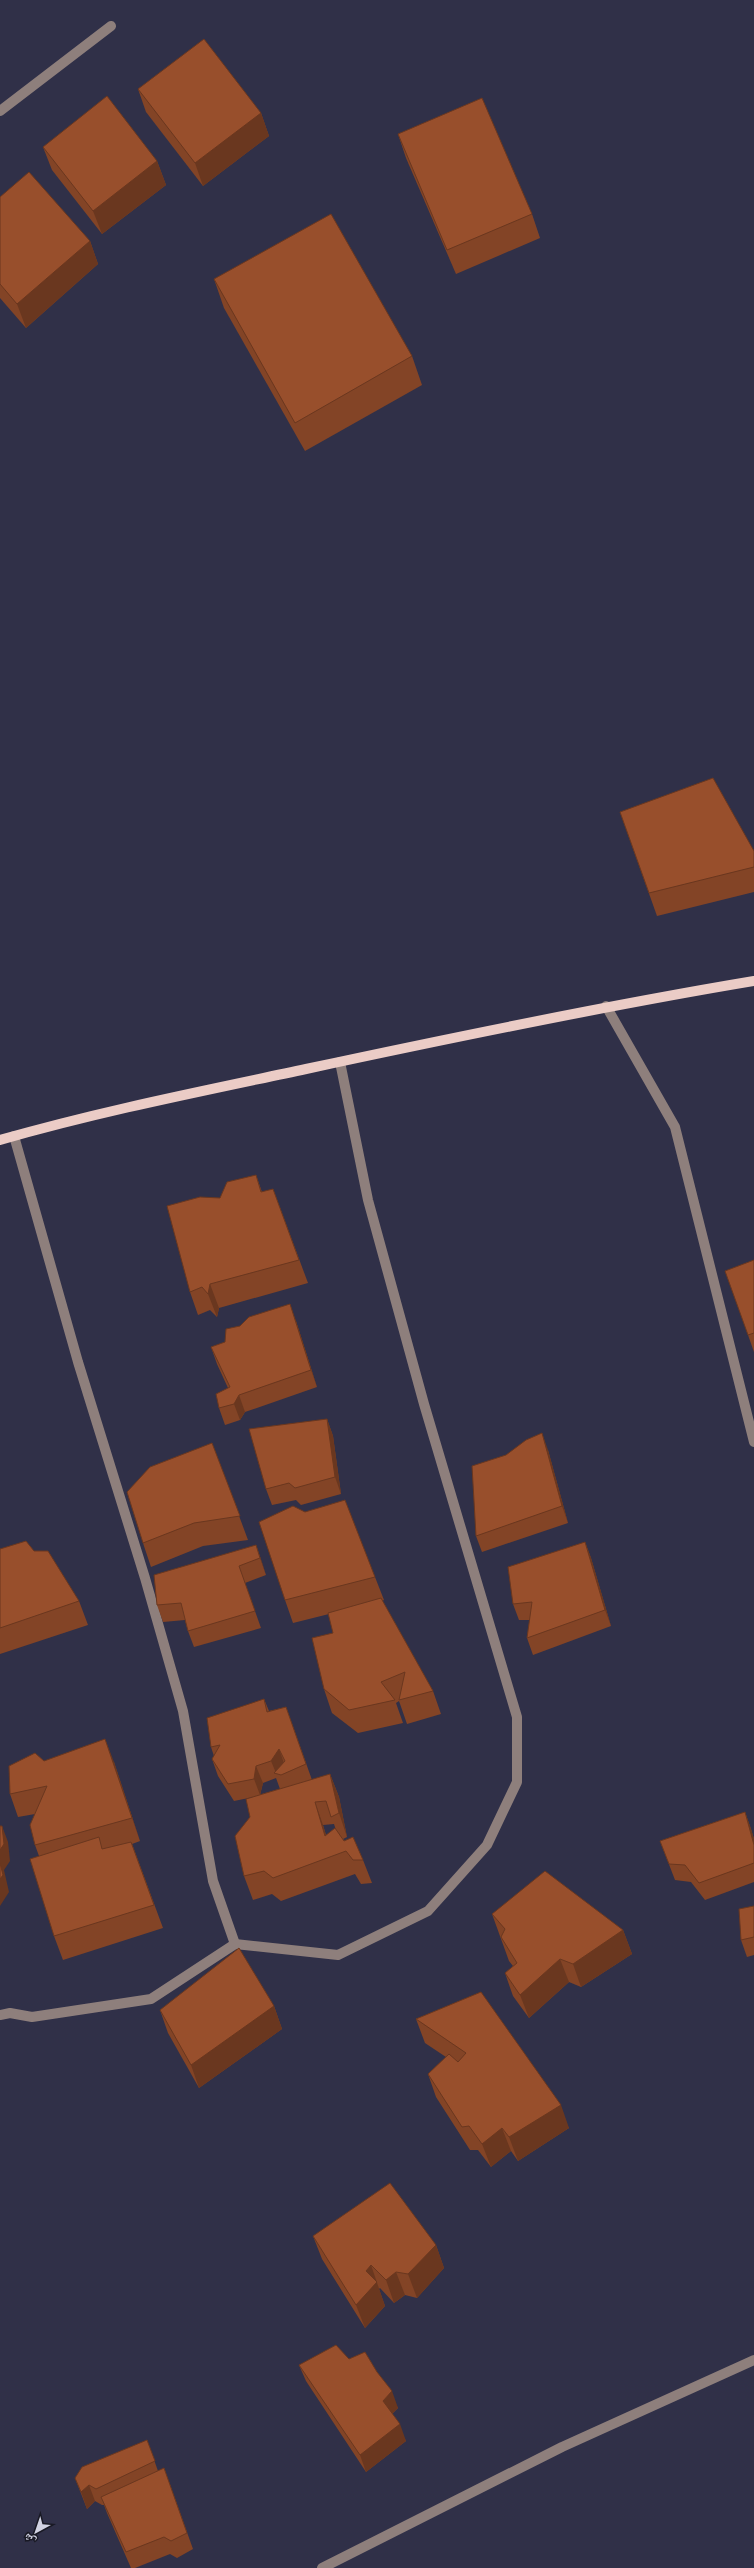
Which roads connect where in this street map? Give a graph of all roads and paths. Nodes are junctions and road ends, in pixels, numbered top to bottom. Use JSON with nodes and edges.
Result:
{"nodes":[{"id":1,"x":111,"y":26,"type":"dead end"},
{"id":2,"x":0,"y":112,"type":"edge"},
{"id":3,"x":754,"y":981,"type":"edge"},
{"id":4,"x":606,"y":1006,"type":"junction"},
{"id":5,"x":340,"y":1062,"type":"junction"},
{"id":6,"x":14,"y":1136,"type":"junction"},
{"id":7,"x":0,"y":1140,"type":"edge"},
{"id":8,"x":754,"y":1442,"type":"edge"},
{"id":9,"x":235,"y":1944,"type":"junction"},
{"id":10,"x":0,"y":2014,"type":"edge"},
{"id":11,"x":754,"y":2360,"type":"edge"},
{"id":12,"x":322,"y":2568,"type":"edge"}],
"edges":[{"from":1,"to":2,"type":"street"},
{"from":3,"to":4,"type":"main road"},
{"from":4,"to":5,"type":"main road"},
{"from":4,"to":8,"type":"street"},
{"from":5,"to":6,"type":"main road"},
{"from":5,"to":9,"type":"street"},
{"from":6,"to":7,"type":"main road"},
{"from":6,"to":9,"type":"street"},
{"from":9,"to":10,"type":"street"},
{"from":11,"to":12,"type":"street"}]}
